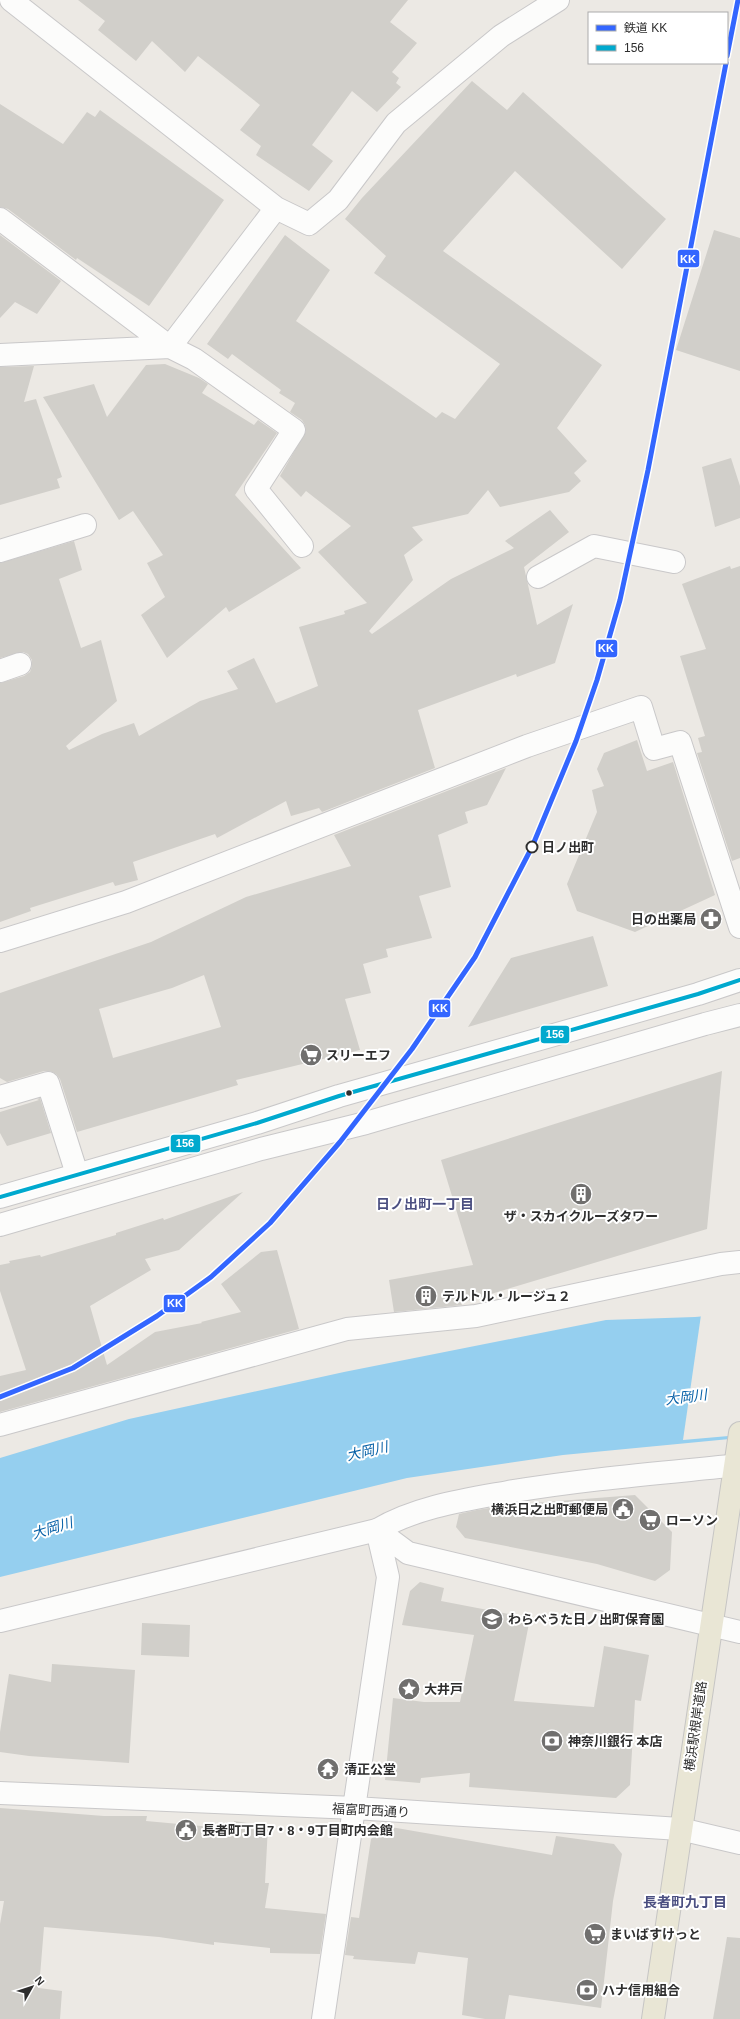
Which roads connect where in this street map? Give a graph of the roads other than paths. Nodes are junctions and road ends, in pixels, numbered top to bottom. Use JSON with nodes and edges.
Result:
{"nodes":[{"id":1,"x":11,"y":0,"type":"edge"},
{"id":2,"x":558,"y":0,"type":"edge"},
{"id":3,"x":276,"y":208,"type":"junction"},
{"id":4,"x":0,"y":219,"type":"edge"},
{"id":5,"x":170,"y":347,"type":"junction"},
{"id":6,"x":0,"y":355,"type":"edge"},
{"id":7,"x":85,"y":525,"type":"dead end"},
{"id":8,"x":302,"y":546,"type":"dead end"},
{"id":9,"x":0,"y":552,"type":"edge"},
{"id":10,"x":674,"y":562,"type":"dead end"},
{"id":11,"x":538,"y":577,"type":"dead end"},
{"id":12,"x":732,"y":873,"type":"edge"},
{"id":13,"x":740,"y":927,"type":"edge"},
{"id":14,"x":0,"y":941,"type":"edge"},
{"id":15,"x":740,"y":980,"type":"edge"},
{"id":16,"x":740,"y":1015,"type":"edge"},
{"id":17,"x":0,"y":1097,"type":"edge"},
{"id":18,"x":77,"y":1174,"type":"junction"},
{"id":19,"x":0,"y":1197,"type":"edge"},
{"id":20,"x":0,"y":1225,"type":"edge"},
{"id":21,"x":740,"y":1262,"type":"edge"},
{"id":22,"x":0,"y":1425,"type":"edge"},
{"id":23,"x":739,"y":1453,"type":"edge"},
{"id":24,"x":378,"y":1530,"type":"junction"},
{"id":25,"x":0,"y":1622,"type":"edge"},
{"id":26,"x":711,"y":1626,"type":"junction"},
{"id":27,"x":740,"y":1632,"type":"edge"},
{"id":28,"x":0,"y":1793,"type":"edge"},
{"id":29,"x":355,"y":1808,"type":"junction"},
{"id":30,"x":680,"y":1829,"type":"junction"},
{"id":31,"x":740,"y":1843,"type":"edge"},
{"id":32,"x":323,"y":2019,"type":"edge"},
{"id":33,"x":653,"y":2019,"type":"edge"}],
"edges":[{"from":1,"to":3,"type":"street"},
{"from":2,"to":3,"type":"street"},
{"from":3,"to":5,"type":"street"},
{"from":4,"to":5,"type":"street"},
{"from":5,"to":6,"type":"street"},
{"from":5,"to":8,"type":"street"},
{"from":7,"to":9,"type":"street"},
{"from":10,"to":11,"type":"street"},
{"from":12,"to":13,"type":"street"},
{"from":12,"to":14,"type":"street"},
{"from":15,"to":18,"type":"street"},
{"from":16,"to":20,"type":"street"},
{"from":17,"to":18,"type":"street"},
{"from":18,"to":19,"type":"street"},
{"from":21,"to":22,"type":"street"},
{"from":23,"to":24,"type":"street"},
{"from":23,"to":26,"type":"main road","name":"横浜駅根岸道路"},
{"from":24,"to":25,"type":"street"},
{"from":24,"to":26,"type":"street"},
{"from":24,"to":29,"type":"street"},
{"from":26,"to":27,"type":"street"},
{"from":26,"to":30,"type":"main road","name":"横浜駅根岸道路"},
{"from":28,"to":29,"type":"street","name":"福富町西通り"},
{"from":29,"to":30,"type":"street","name":"福富町西通り"},
{"from":29,"to":32,"type":"street"},
{"from":30,"to":31,"type":"street","name":"福富町西通り"},
{"from":30,"to":33,"type":"main road","name":"横浜駅根岸道路"}]}
